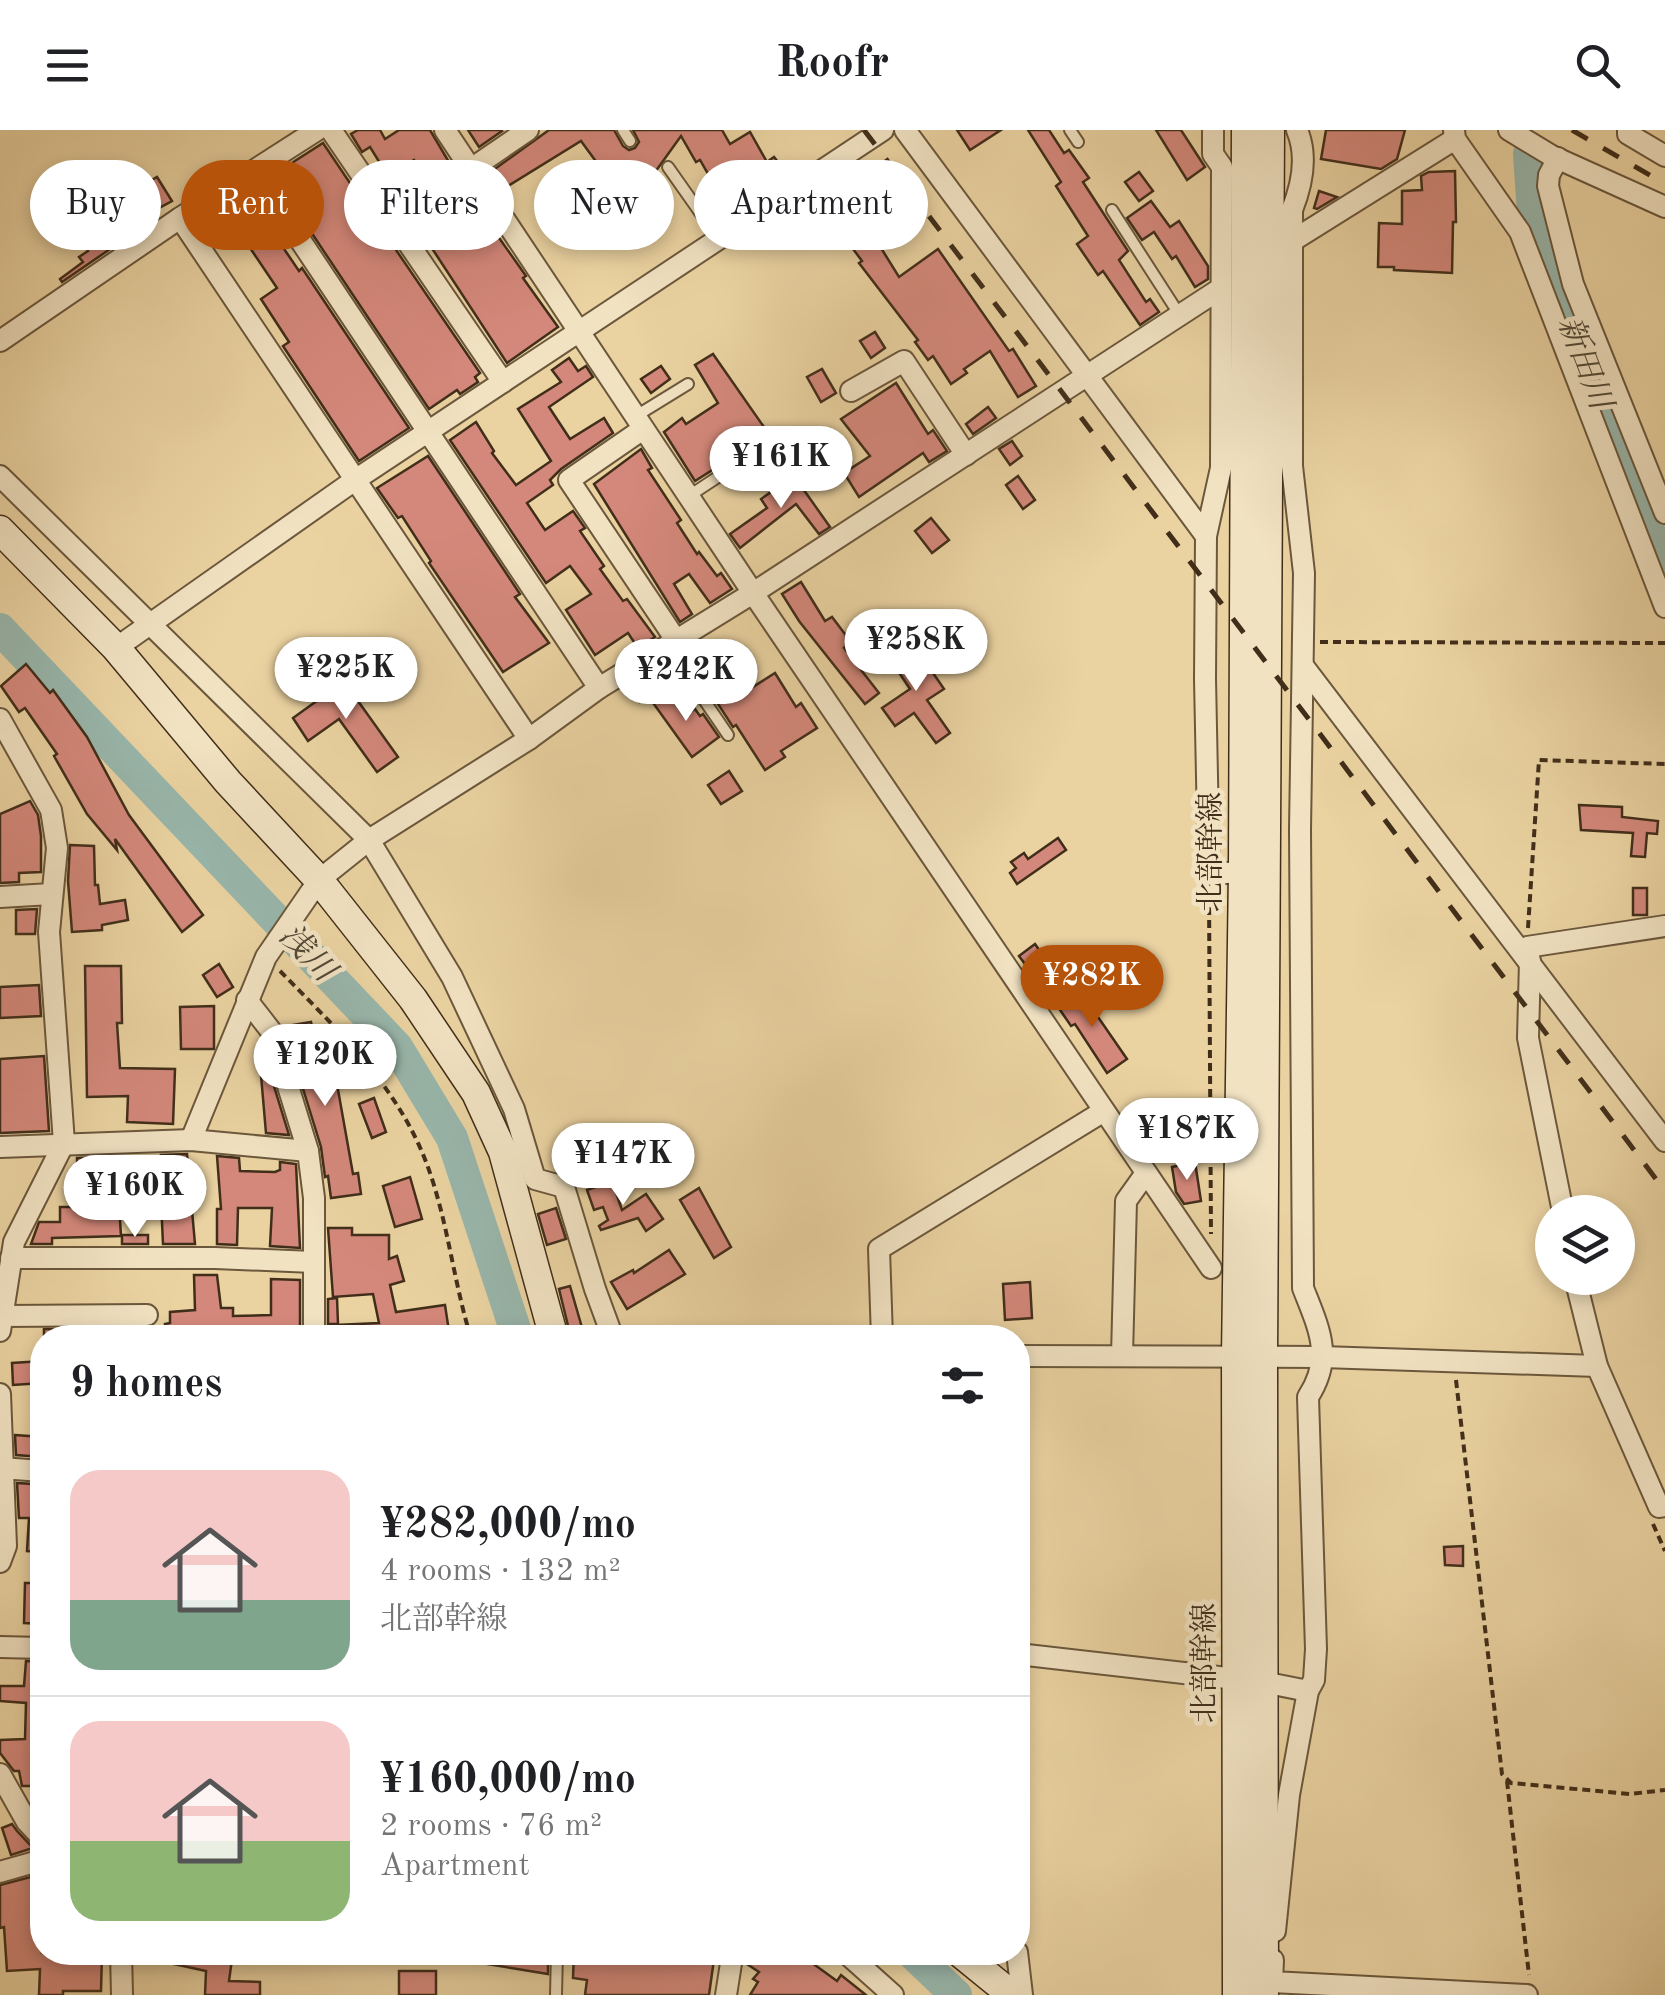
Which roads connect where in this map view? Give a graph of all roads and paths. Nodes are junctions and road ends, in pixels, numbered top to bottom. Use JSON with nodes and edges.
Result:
{"nodes":[{"id":1,"x":317,"y":130,"type":"edge"},
{"id":2,"x":331,"y":130,"type":"edge"},
{"id":3,"x":446,"y":130,"type":"edge"},
{"id":4,"x":528,"y":130,"type":"edge"},
{"id":5,"x":623,"y":130,"type":"edge"},
{"id":6,"x":884,"y":130,"type":"edge"},
{"id":7,"x":906,"y":130,"type":"edge"},
{"id":8,"x":1070,"y":130,"type":"edge"},
{"id":9,"x":1213,"y":130,"type":"edge"},
{"id":10,"x":1246,"y":130,"type":"edge"},
{"id":11,"x":1270,"y":130,"type":"edge"},
{"id":12,"x":1297,"y":130,"type":"edge"},
{"id":13,"x":1625,"y":131,"type":"edge"},
{"id":14,"x":1513,"y":132,"type":"edge"},
{"id":15,"x":1454,"y":135,"type":"edge"},
{"id":16,"x":630,"y":141,"type":"dead end"},
{"id":17,"x":1078,"y":142,"type":"dead end"},
{"id":18,"x":1665,"y":156,"type":"edge"},
{"id":19,"x":1555,"y":157,"type":"junction"},
{"id":20,"x":270,"y":160,"type":"edge"},
{"id":21,"x":465,"y":160,"type":"edge"},
{"id":22,"x":484,"y":160,"type":"edge"},
{"id":23,"x":838,"y":160,"type":"edge"},
{"id":24,"x":674,"y":176,"type":"edge"},
{"id":25,"x":694,"y":204,"type":"edge"},
{"id":26,"x":1665,"y":207,"type":"edge"},
{"id":27,"x":1112,"y":210,"type":"dead end"},
{"id":28,"x":180,"y":218,"type":"joint"},
{"id":29,"x":514,"y":234,"type":"edge"},
{"id":30,"x":1292,"y":241,"type":"junction"},
{"id":31,"x":307,"y":250,"type":"edge"},
{"id":32,"x":701,"y":250,"type":"edge"},
{"id":33,"x":1220,"y":289,"type":"junction"},
{"id":34,"x":1179,"y":314,"type":"junction"},
{"id":35,"x":578,"y":331,"type":"junction"},
{"id":36,"x":0,"y":341,"type":"edge"},
{"id":37,"x":1088,"y":376,"type":"junction"},
{"id":38,"x":502,"y":382,"type":"junction"},
{"id":39,"x":688,"y":384,"type":"dead end"},
{"id":40,"x":851,"y":391,"type":"dead end"},
{"id":41,"x":639,"y":422,"type":"junction"},
{"id":42,"x":427,"y":432,"type":"junction"},
{"id":43,"x":966,"y":455,"type":"junction"},
{"id":44,"x":736,"y":465,"type":"dead end"},
{"id":45,"x":0,"y":476,"type":"edge"},
{"id":46,"x":355,"y":480,"type":"junction"},
{"id":47,"x":688,"y":497,"type":"junction"},
{"id":48,"x":1665,"y":513,"type":"edge"},
{"id":49,"x":0,"y":530,"type":"edge"},
{"id":50,"x":1206,"y":536,"type":"junction"},
{"id":51,"x":753,"y":593,"type":"junction"},
{"id":52,"x":1665,"y":607,"type":"edge"},
{"id":53,"x":150,"y":625,"type":"junction"},
{"id":54,"x":1304,"y":642,"type":"junction"},
{"id":55,"x":672,"y":643,"type":"junction"},
{"id":56,"x":1665,"y":643,"type":"edge"},
{"id":57,"x":116,"y":648,"type":"junction"},
{"id":58,"x":1304,"y":667,"type":"junction"},
{"id":59,"x":599,"y":688,"type":"junction"},
{"id":60,"x":0,"y":719,"type":"edge"},
{"id":61,"x":728,"y":734,"type":"dead end"},
{"id":62,"x":529,"y":739,"type":"junction"},
{"id":63,"x":1665,"y":764,"type":"edge"},
{"id":64,"x":369,"y":840,"type":"junction"},
{"id":65,"x":1254,"y":873,"type":"junction"},
{"id":66,"x":1300,"y":873,"type":"junction"},
{"id":67,"x":1209,"y":874,"type":"junction"},
{"id":68,"x":318,"y":880,"type":"junction"},
{"id":69,"x":51,"y":894,"type":"junction"},
{"id":70,"x":0,"y":897,"type":"edge"},
{"id":71,"x":1665,"y":926,"type":"edge"},
{"id":72,"x":1528,"y":954,"type":"junction"},
{"id":73,"x":266,"y":957,"type":"junction"},
{"id":74,"x":247,"y":1000,"type":"junction"},
{"id":75,"x":1104,"y":1111,"type":"junction"},
{"id":76,"x":502,"y":1116,"type":"junction"},
{"id":77,"x":190,"y":1140,"type":"junction"},
{"id":78,"x":1665,"y":1141,"type":"edge"},
{"id":79,"x":64,"y":1143,"type":"junction"},
{"id":80,"x":0,"y":1147,"type":"edge"},
{"id":81,"x":308,"y":1151,"type":"junction"},
{"id":82,"x":1146,"y":1173,"type":"junction"},
{"id":83,"x":1559,"y":1195,"type":"edge"},
{"id":84,"x":11,"y":1258,"type":"junction"},
{"id":85,"x":314,"y":1262,"type":"junction"},
{"id":86,"x":1211,"y":1268,"type":"joint"},
{"id":87,"x":1579,"y":1295,"type":"edge"},
{"id":88,"x":147,"y":1315,"type":"dead end"},
{"id":89,"x":1,"y":1323,"type":"edge"},
{"id":90,"x":314,"y":1325,"type":"edge"},
{"id":91,"x":468,"y":1325,"type":"edge"},
{"id":92,"x":550,"y":1325,"type":"edge"},
{"id":93,"x":609,"y":1325,"type":"edge"},
{"id":94,"x":882,"y":1325,"type":"edge"},
{"id":95,"x":1030,"y":1356,"type":"edge"},
{"id":96,"x":1122,"y":1356,"type":"junction"},
{"id":97,"x":1249,"y":1357,"type":"junction"},
{"id":98,"x":1322,"y":1357,"type":"junction"},
{"id":99,"x":1454,"y":1360,"type":"junction"},
{"id":100,"x":1597,"y":1366,"type":"junction"},
{"id":101,"x":0,"y":1394,"type":"edge"},
{"id":102,"x":0,"y":1412,"type":"edge"},
{"id":103,"x":0,"y":1468,"type":"edge"},
{"id":104,"x":30,"y":1470,"type":"edge"},
{"id":105,"x":1665,"y":1506,"type":"edge"},
{"id":106,"x":0,"y":1562,"type":"edge"},
{"id":107,"x":0,"y":1647,"type":"edge"},
{"id":108,"x":30,"y":1648,"type":"edge"},
{"id":109,"x":1030,"y":1655,"type":"edge"},
{"id":110,"x":1250,"y":1681,"type":"junction"},
{"id":111,"x":1308,"y":1692,"type":"junction"},
{"id":112,"x":0,"y":1774,"type":"edge"},
{"id":113,"x":1506,"y":1781,"type":"junction"},
{"id":114,"x":1665,"y":1790,"type":"edge"},
{"id":115,"x":30,"y":1825,"type":"edge"},
{"id":116,"x":30,"y":1863,"type":"edge"},
{"id":117,"x":0,"y":1872,"type":"edge"},
{"id":118,"x":121,"y":1965,"type":"edge"},
{"id":119,"x":557,"y":1965,"type":"edge"},
{"id":120,"x":731,"y":1965,"type":"edge"},
{"id":121,"x":860,"y":1965,"type":"edge"},
{"id":122,"x":975,"y":1965,"type":"edge"},
{"id":123,"x":1019,"y":1965,"type":"edge"},
{"id":124,"x":1528,"y":1986,"type":"edge"},
{"id":125,"x":122,"y":1995,"type":"edge"},
{"id":126,"x":556,"y":1995,"type":"edge"},
{"id":127,"x":726,"y":1995,"type":"edge"},
{"id":128,"x":893,"y":1995,"type":"edge"},
{"id":129,"x":1012,"y":1995,"type":"edge"},
{"id":130,"x":1022,"y":1995,"type":"edge"},
{"id":131,"x":1237,"y":1995,"type":"edge"},
{"id":132,"x":1264,"y":1995,"type":"edge"}],
"edges":[{"from":1,"to":20,"type":"street"},
{"from":2,"to":38,"type":"street"},
{"from":3,"to":21,"type":"street"},
{"from":4,"to":22,"type":"street"},
{"from":5,"to":16,"type":"lane"},
{"from":6,"to":23,"type":"street"},
{"from":7,"to":37,"type":"street"},
{"from":8,"to":17,"type":"lane"},
{"from":9,"to":33,"type":"street"},
{"from":10,"to":65,"type":"street","name":"北部幹線"},
{"from":11,"to":65,"type":"street","name":"北部幹線"},
{"from":12,"to":30,"type":"street"},
{"from":13,"to":18,"type":"street"},
{"from":14,"to":19,"type":"street"},
{"from":15,"to":30,"type":"street"},
{"from":15,"to":52,"type":"street"},
{"from":19,"to":26,"type":"street"},
{"from":19,"to":48,"type":"street"},
{"from":24,"to":25,"type":"lane"},
{"from":27,"to":34,"type":"lane"},
{"from":28,"to":36,"type":"street"},
{"from":28,"to":46,"type":"street"},
{"from":29,"to":35,"type":"street"},
{"from":30,"to":54,"type":"street"},
{"from":31,"to":42,"type":"street"},
{"from":32,"to":35,"type":"street"},
{"from":33,"to":34,"type":"street"},
{"from":33,"to":50,"type":"street"},
{"from":34,"to":37,"type":"street"},
{"from":35,"to":38,"type":"street"},
{"from":35,"to":41,"type":"street"},
{"from":37,"to":43,"type":"street"},
{"from":37,"to":50,"type":"street"},
{"from":38,"to":42,"type":"street"},
{"from":39,"to":41,"type":"lane"},
{"from":40,"to":43,"type":"street"},
{"from":41,"to":47,"type":"street"},
{"from":41,"to":55,"type":"street"},
{"from":42,"to":46,"type":"street"},
{"from":42,"to":59,"type":"street"},
{"from":43,"to":51,"type":"street"},
{"from":44,"to":47,"type":"lane"},
{"from":45,"to":53,"type":"street"},
{"from":46,"to":53,"type":"street"},
{"from":46,"to":62,"type":"street"},
{"from":47,"to":51,"type":"street"},
{"from":49,"to":57,"type":"street"},
{"from":50,"to":67,"type":"street"},
{"from":51,"to":55,"type":"street"},
{"from":51,"to":75,"type":"street"},
{"from":53,"to":57,"type":"street"},
{"from":53,"to":64,"type":"street"},
{"from":54,"to":56,"type":"path"},
{"from":54,"to":58,"type":"street"},
{"from":55,"to":59,"type":"street"},
{"from":55,"to":61,"type":"lane"},
{"from":57,"to":68,"type":"street"},
{"from":58,"to":66,"type":"street"},
{"from":58,"to":72,"type":"street"},
{"from":59,"to":62,"type":"street"},
{"from":60,"to":69,"type":"street"},
{"from":62,"to":64,"type":"street"},
{"from":63,"to":72,"type":"path"},
{"from":64,"to":68,"type":"street"},
{"from":64,"to":76,"type":"street"},
{"from":65,"to":66,"type":"street"},
{"from":65,"to":67,"type":"street"},
{"from":65,"to":97,"type":"street","name":"北部幹線"},
{"from":66,"to":98,"type":"street"},
{"from":67,"to":86,"type":"path"},
{"from":68,"to":73,"type":"street"},
{"from":68,"to":76,"type":"street"},
{"from":69,"to":70,"type":"street"},
{"from":69,"to":79,"type":"street"},
{"from":71,"to":72,"type":"street"},
{"from":72,"to":78,"type":"street"},
{"from":72,"to":83,"type":"street"},
{"from":73,"to":74,"type":"street"},
{"from":73,"to":91,"type":"path"},
{"from":74,"to":77,"type":"street"},
{"from":74,"to":81,"type":"street"},
{"from":75,"to":82,"type":"street"},
{"from":75,"to":94,"type":"street"},
{"from":76,"to":92,"type":"street"},
{"from":76,"to":93,"type":"street"},
{"from":77,"to":79,"type":"street"},
{"from":77,"to":81,"type":"street"},
{"from":79,"to":80,"type":"street"},
{"from":79,"to":84,"type":"street"},
{"from":81,"to":85,"type":"street"},
{"from":82,"to":86,"type":"street"},
{"from":82,"to":96,"type":"street"},
{"from":84,"to":85,"type":"street"},
{"from":84,"to":89,"type":"street"},
{"from":85,"to":90,"type":"street"},
{"from":87,"to":100,"type":"street"},
{"from":88,"to":89,"type":"street"},
{"from":95,"to":96,"type":"street"},
{"from":96,"to":97,"type":"street"},
{"from":97,"to":98,"type":"street"},
{"from":97,"to":110,"type":"street","name":"北部幹線"},
{"from":98,"to":99,"type":"street"},
{"from":98,"to":111,"type":"street"},
{"from":99,"to":100,"type":"street"},
{"from":99,"to":113,"type":"path"},
{"from":100,"to":105,"type":"street"},
{"from":101,"to":102,"type":"street"},
{"from":102,"to":103,"type":"street"},
{"from":103,"to":104,"type":"street"},
{"from":103,"to":106,"type":"street"},
{"from":107,"to":108,"type":"street"},
{"from":109,"to":110,"type":"street"},
{"from":110,"to":111,"type":"street"},
{"from":110,"to":131,"type":"street","name":"北部幹線"},
{"from":110,"to":132,"type":"street","name":"北部幹線"},
{"from":111,"to":124,"type":"street"},
{"from":112,"to":115,"type":"street"},
{"from":113,"to":114,"type":"path"},
{"from":113,"to":124,"type":"path"},
{"from":116,"to":117,"type":"street"},
{"from":118,"to":125,"type":"street"},
{"from":119,"to":126,"type":"lane"},
{"from":120,"to":127,"type":"street"},
{"from":121,"to":128,"type":"street"},
{"from":122,"to":129,"type":"street"},
{"from":123,"to":130,"type":"street"}]}
